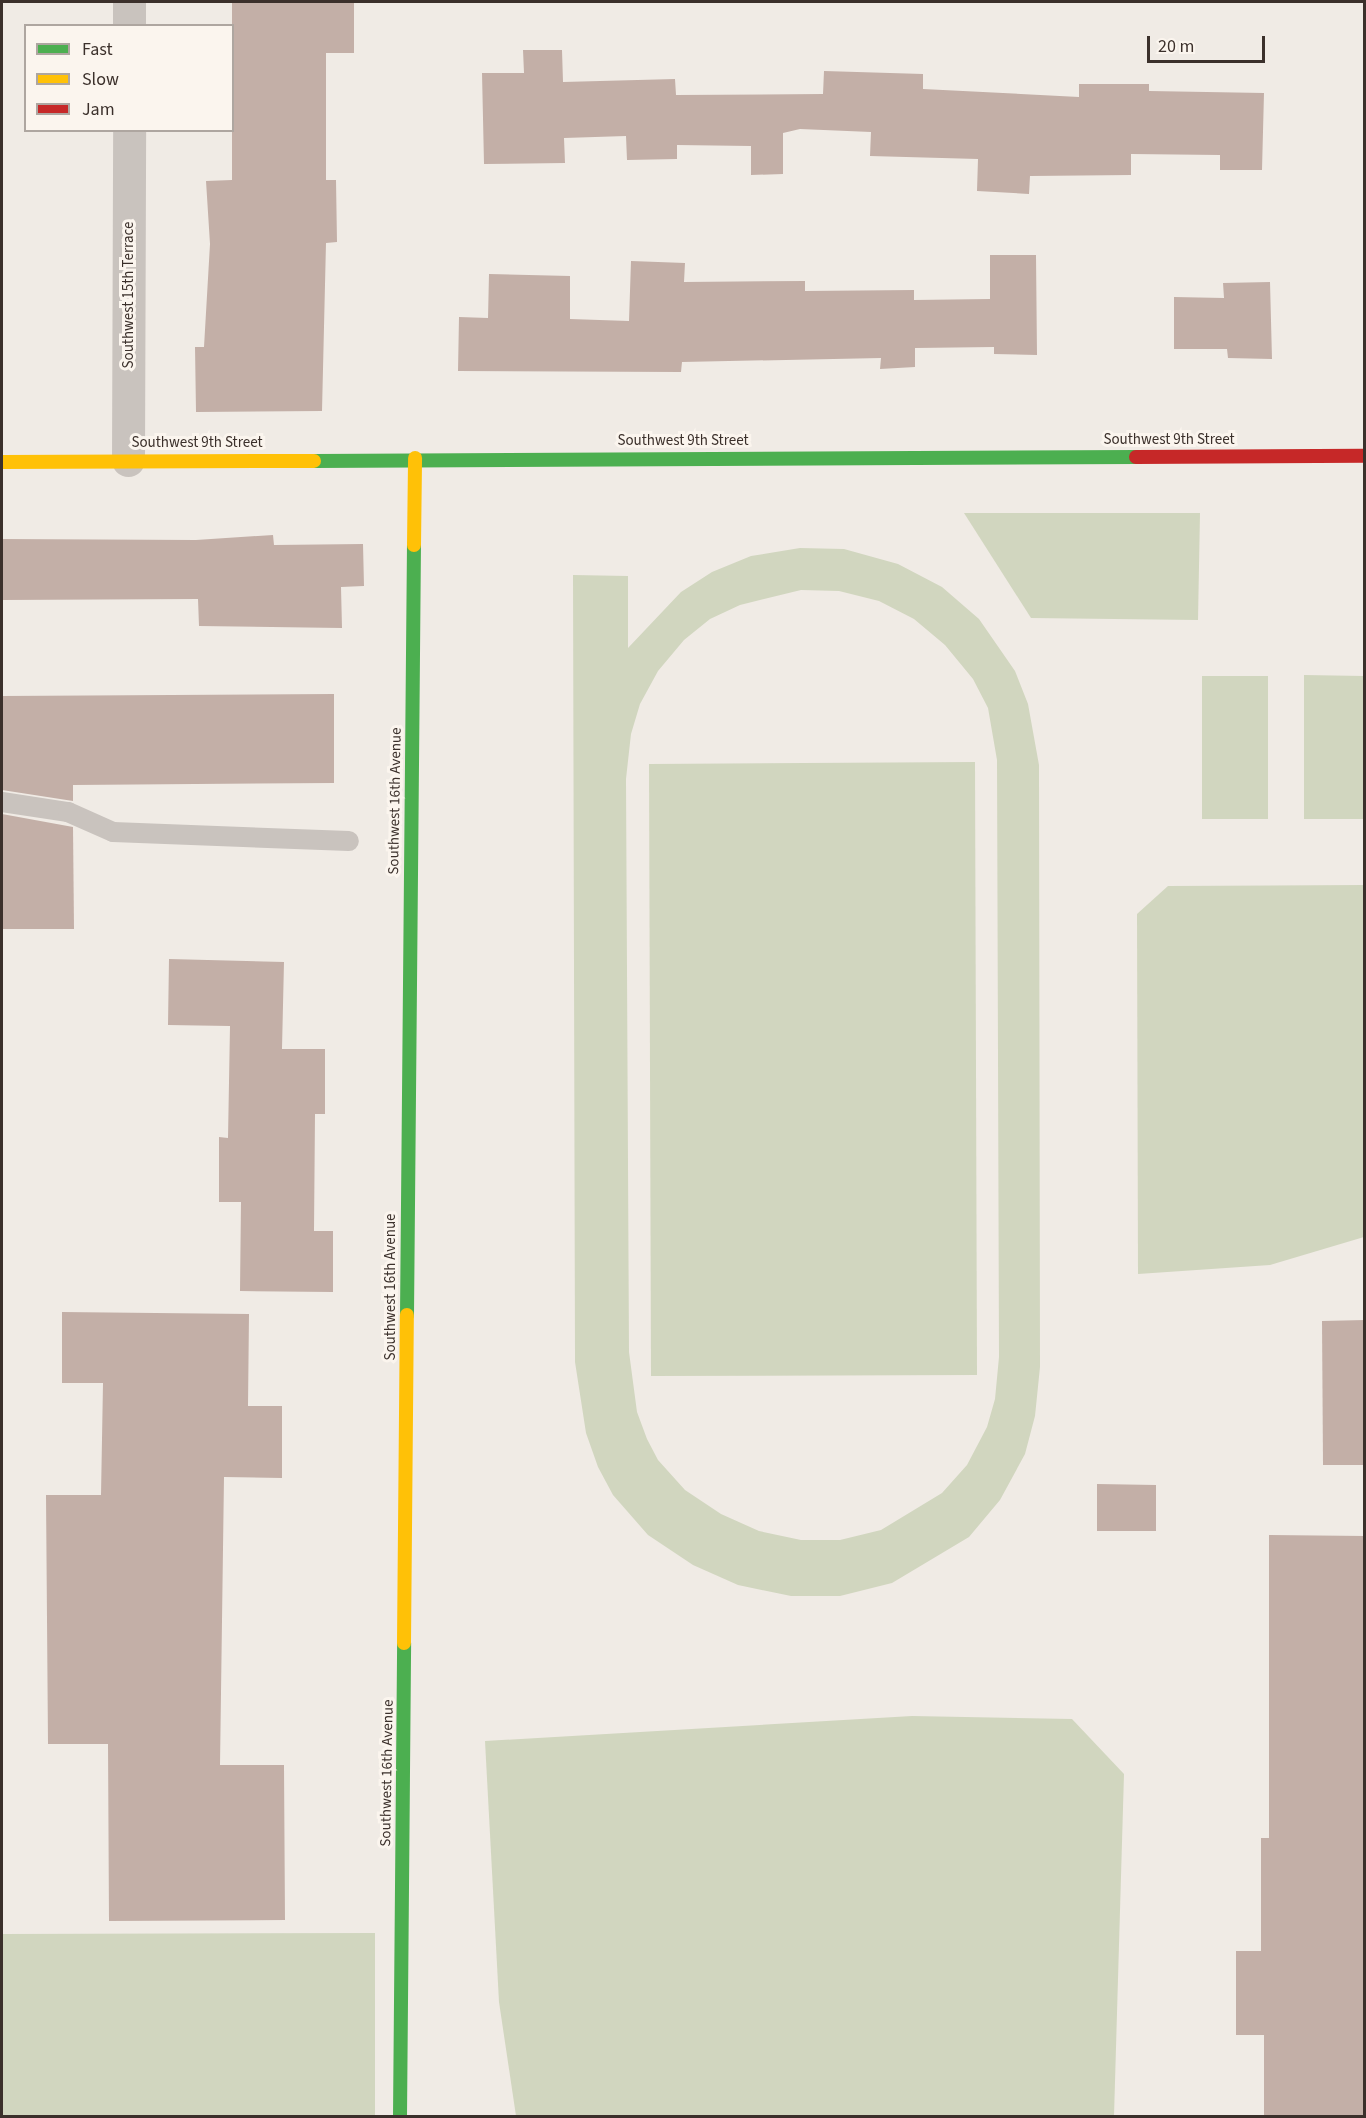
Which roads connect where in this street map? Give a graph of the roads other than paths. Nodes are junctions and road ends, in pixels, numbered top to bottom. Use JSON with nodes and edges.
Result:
{"nodes":[{"id":1,"x":129,"y":2,"type":"edge"},
{"id":2,"x":129,"y":24,"type":"edge"},
{"id":3,"x":129,"y":132,"type":"edge"},
{"id":4,"x":1365,"y":456,"type":"edge"},
{"id":5,"x":415,"y":458,"type":"junction"},
{"id":6,"x":129,"y":460,"type":"junction"},
{"id":7,"x":2,"y":462,"type":"edge"},
{"id":8,"x":2,"y":802,"type":"edge"},
{"id":9,"x":349,"y":841,"type":"dead end"},
{"id":10,"x":400,"y":2116,"type":"edge"}],
"edges":[{"from":1,"to":2,"type":"street"},
{"from":3,"to":6,"type":"street","name":"Southwest 15th Terrace"},
{"from":4,"to":5,"type":"street","name":"Southwest 9th Street"},
{"from":5,"to":6,"type":"street","name":"Southwest 9th Street"},
{"from":5,"to":10,"type":"street","name":"Southwest 16th Avenue"},
{"from":6,"to":7,"type":"street","name":"Southwest 9th Street"},
{"from":8,"to":9,"type":"lane"}]}
